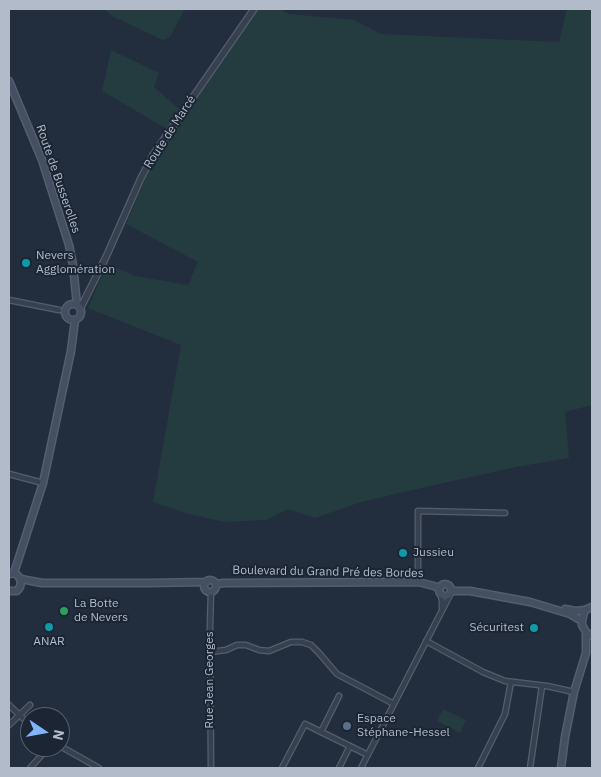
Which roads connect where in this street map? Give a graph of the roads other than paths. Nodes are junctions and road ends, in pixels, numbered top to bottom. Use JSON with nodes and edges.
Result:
{"nodes":[{"id":1,"x":254,"y":9,"type":"edge"},
{"id":2,"x":9,"y":81,"type":"edge"},
{"id":3,"x":74,"y":278,"type":"junction"},
{"id":4,"x":87,"y":294,"type":"junction"},
{"id":5,"x":9,"y":300,"type":"edge"},
{"id":6,"x":71,"y":310,"type":"junction"},
{"id":7,"x":9,"y":474,"type":"edge"},
{"id":8,"x":43,"y":483,"type":"junction"},
{"id":9,"x":505,"y":513,"type":"dead end"},
{"id":10,"x":11,"y":574,"type":"edge"},
{"id":11,"x":418,"y":582,"type":"junction"},
{"id":12,"x":21,"y":583,"type":"junction"},
{"id":13,"x":216,"y":584,"type":"junction"},
{"id":14,"x":207,"y":587,"type":"junction"},
{"id":15,"x":440,"y":591,"type":"junction"},
{"id":16,"x":11,"y":592,"type":"edge"},
{"id":17,"x":451,"y":592,"type":"junction"},
{"id":18,"x":9,"y":598,"type":"edge"},
{"id":19,"x":546,"y":606,"type":"junction"},
{"id":20,"x":592,"y":607,"type":"edge"},
{"id":21,"x":442,"y":610,"type":"junction"},
{"id":22,"x":585,"y":610,"type":"junction"},
{"id":23,"x":582,"y":622,"type":"junction"},
{"id":24,"x":589,"y":634,"type":"edge"},
{"id":25,"x":426,"y":642,"type":"junction"},
{"id":26,"x":592,"y":643,"type":"edge"},
{"id":27,"x":210,"y":652,"type":"junction"},
{"id":28,"x":586,"y":653,"type":"junction"},
{"id":29,"x":511,"y":682,"type":"junction"},
{"id":30,"x":542,"y":686,"type":"junction"},
{"id":31,"x":574,"y":692,"type":"junction"},
{"id":32,"x":339,"y":696,"type":"dead end"},
{"id":33,"x":394,"y":704,"type":"junction"},
{"id":34,"x":9,"y":705,"type":"edge"},
{"id":35,"x":20,"y":716,"type":"joint"},
{"id":36,"x":9,"y":725,"type":"edge"},
{"id":37,"x":321,"y":732,"type":"junction"},
{"id":38,"x":350,"y":746,"type":"junction"},
{"id":39,"x":70,"y":752,"type":"edge"},
{"id":40,"x":368,"y":755,"type":"junction"},
{"id":41,"x":40,"y":757,"type":"edge"},
{"id":42,"x":32,"y":767,"type":"edge"},
{"id":43,"x":99,"y":768,"type":"edge"},
{"id":44,"x":211,"y":768,"type":"edge"},
{"id":45,"x":282,"y":768,"type":"edge"},
{"id":46,"x":339,"y":768,"type":"edge"},
{"id":47,"x":362,"y":768,"type":"edge"},
{"id":48,"x":478,"y":768,"type":"edge"},
{"id":49,"x":530,"y":768,"type":"edge"},
{"id":50,"x":561,"y":768,"type":"edge"}],
"edges":[{"from":1,"to":4,"type":"street","name":"Route de Marcé"},
{"from":2,"to":3,"type":"main road","name":"Route de Busserolles"},
{"from":3,"to":4,"type":"street"},
{"from":3,"to":6,"type":"main road","name":"Route de Busserolles"},
{"from":4,"to":6,"type":"street","name":"Route de Marcé"},
{"from":5,"to":6,"type":"street"},
{"from":6,"to":8,"type":"main road","name":"Route de Busserolles"},
{"from":7,"to":8,"type":"street"},
{"from":8,"to":10,"type":"main road","name":"Route de Busserolles"},
{"from":9,"to":11,"type":"street"},
{"from":10,"to":12,"type":"main road"},
{"from":11,"to":13,"type":"main road","name":"Boulevard du Grand Pré des Bordes"},
{"from":11,"to":15,"type":"main road","name":"Boulevard du Grand Pré des Bordes"},
{"from":12,"to":14,"type":"main road"},
{"from":12,"to":16,"type":"main road"},
{"from":13,"to":14,"type":"main road"},
{"from":13,"to":14,"type":"main road","name":"Boulevard du Grand Pré des Bordes"},
{"from":14,"to":27,"type":"street","name":"Rue Jean Georges"},
{"from":15,"to":17,"type":"main road","name":"Boulevard du Grand Pré des Bordes"},
{"from":15,"to":21,"type":"street"},
{"from":16,"to":18,"type":"main road"},
{"from":17,"to":19,"type":"main road"},
{"from":17,"to":21,"type":"street"},
{"from":19,"to":22,"type":"main road"},
{"from":19,"to":23,"type":"main road"},
{"from":20,"to":22,"type":"main road"},
{"from":21,"to":25,"type":"street"},
{"from":22,"to":23,"type":"main road"},
{"from":23,"to":24,"type":"main road"},
{"from":24,"to":28,"type":"main road"},
{"from":25,"to":29,"type":"street"},
{"from":25,"to":33,"type":"street"},
{"from":26,"to":28,"type":"main road"},
{"from":27,"to":33,"type":"street"},
{"from":27,"to":44,"type":"street","name":"Rue Jean Georges"},
{"from":28,"to":31,"type":"main road"},
{"from":29,"to":30,"type":"street"},
{"from":29,"to":48,"type":"street"},
{"from":30,"to":31,"type":"street"},
{"from":30,"to":49,"type":"street"},
{"from":31,"to":50,"type":"main road"},
{"from":32,"to":37,"type":"street"},
{"from":33,"to":40,"type":"street"},
{"from":34,"to":35,"type":"street"},
{"from":35,"to":36,"type":"street"},
{"from":37,"to":38,"type":"street"},
{"from":37,"to":45,"type":"street"},
{"from":38,"to":40,"type":"street"},
{"from":38,"to":46,"type":"street"},
{"from":39,"to":43,"type":"street"},
{"from":40,"to":47,"type":"street"},
{"from":41,"to":42,"type":"street"}]}
